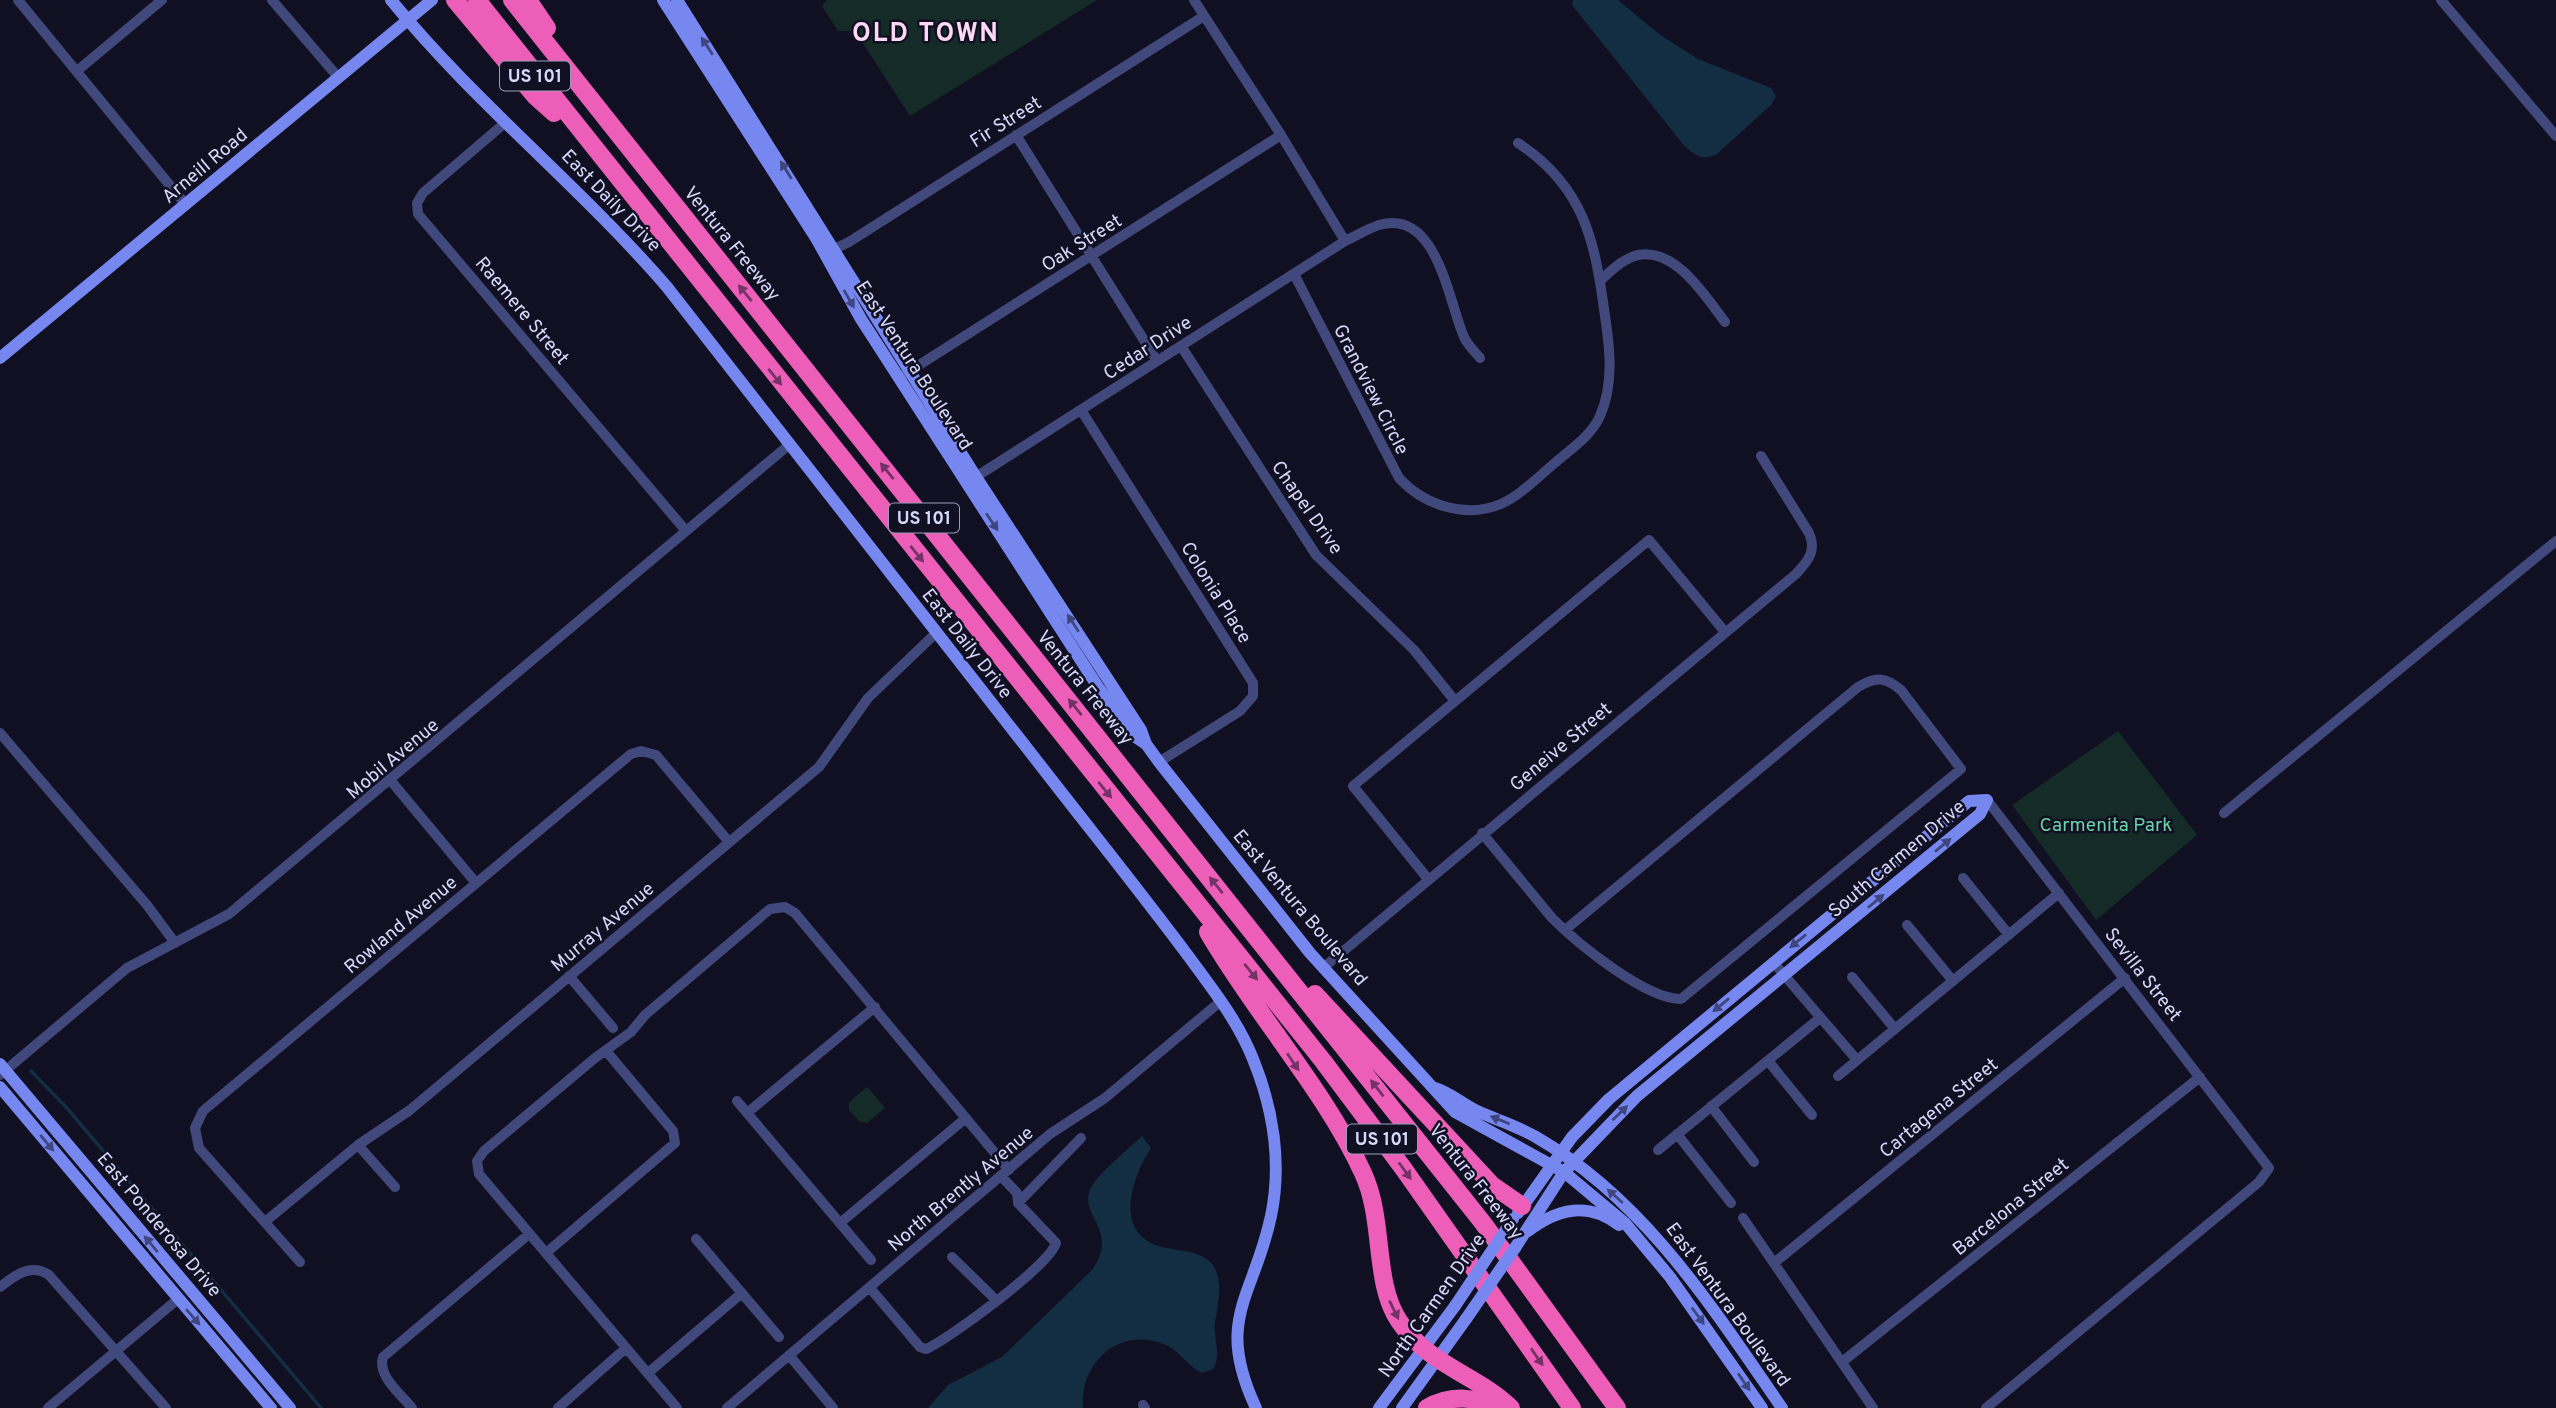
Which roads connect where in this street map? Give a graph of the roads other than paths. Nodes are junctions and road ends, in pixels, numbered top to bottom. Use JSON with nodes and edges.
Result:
{"nodes":[{"id":1,"x":18,"y":0,"type":"edge"},
{"id":2,"x":162,"y":0,"type":"edge"},
{"id":3,"x":272,"y":0,"type":"edge"},
{"id":4,"x":391,"y":0,"type":"edge"},
{"id":5,"x":455,"y":0,"type":"edge"},
{"id":6,"x":477,"y":0,"type":"edge"},
{"id":7,"x":512,"y":0,"type":"edge"},
{"id":8,"x":528,"y":0,"type":"edge"},
{"id":9,"x":663,"y":0,"type":"edge"},
{"id":10,"x":677,"y":0,"type":"edge"},
{"id":11,"x":1194,"y":0,"type":"edge"},
{"id":12,"x":2441,"y":0,"type":"edge"},
{"id":13,"x":430,"y":2,"type":"edge"},
{"id":14,"x":1204,"y":16,"type":"junction"},
{"id":15,"x":407,"y":20,"type":"junction"},
{"id":16,"x":77,"y":71,"type":"junction"},
{"id":17,"x":338,"y":77,"type":"junction"},
{"id":18,"x":589,"y":97,"type":"junction"},
{"id":19,"x":506,"y":122,"type":"junction"},
{"id":20,"x":1016,"y":135,"type":"junction"},
{"id":21,"x":1281,"y":135,"type":"junction"},
{"id":22,"x":2556,"y":136,"type":"edge"},
{"id":23,"x":1518,"y":143,"type":"dead end"},
{"id":24,"x":594,"y":151,"type":"junction"},
{"id":25,"x":186,"y":205,"type":"junction"},
{"id":26,"x":1345,"y":242,"type":"junction"},
{"id":27,"x":830,"y":251,"type":"junction"},
{"id":28,"x":1091,"y":256,"type":"junction"},
{"id":29,"x":1294,"y":274,"type":"junction"},
{"id":30,"x":1602,"y":279,"type":"junction"},
{"id":31,"x":1725,"y":322,"type":"dead end"},
{"id":32,"x":1181,"y":346,"type":"junction"},
{"id":33,"x":0,"y":358,"type":"edge"},
{"id":34,"x":1480,"y":358,"type":"dead end"},
{"id":35,"x":1157,"y":361,"type":"junction"},
{"id":36,"x":904,"y":375,"type":"junction"},
{"id":37,"x":1081,"y":411,"type":"junction"},
{"id":38,"x":790,"y":444,"type":"junction"},
{"id":39,"x":1761,"y":456,"type":"dead end"},
{"id":40,"x":972,"y":480,"type":"junction"},
{"id":41,"x":687,"y":531,"type":"junction"},
{"id":42,"x":2556,"y":541,"type":"edge"},
{"id":43,"x":1725,"y":632,"type":"junction"},
{"id":44,"x":936,"y":633,"type":"junction"},
{"id":45,"x":1455,"y":701,"type":"junction"},
{"id":46,"x":0,"y":733,"type":"edge"},
{"id":47,"x":1159,"y":762,"type":"junction"},
{"id":48,"x":391,"y":782,"type":"junction"},
{"id":49,"x":1987,"y":800,"type":"junction"},
{"id":50,"x":2224,"y":813,"type":"dead end"},
{"id":51,"x":1482,"y":833,"type":"junction"},
{"id":52,"x":729,"y":842,"type":"junction"},
{"id":53,"x":1963,"y":878,"type":"dead end"},
{"id":54,"x":1428,"y":879,"type":"junction"},
{"id":55,"x":1178,"y":881,"type":"junction"},
{"id":56,"x":476,"y":883,"type":"junction"},
{"id":57,"x":2059,"y":893,"type":"junction"},
{"id":58,"x":1907,"y":925,"type":"dead end"},
{"id":59,"x":1565,"y":930,"type":"junction"},
{"id":60,"x":2009,"y":935,"type":"junction"},
{"id":61,"x":1259,"y":938,"type":"junction"},
{"id":62,"x":175,"y":943,"type":"junction"},
{"id":63,"x":1773,"y":962,"type":"junction"},
{"id":64,"x":1322,"y":968,"type":"junction"},
{"id":65,"x":569,"y":976,"type":"junction"},
{"id":66,"x":1786,"y":976,"type":"junction"},
{"id":67,"x":1852,"y":977,"type":"dead end"},
{"id":68,"x":2125,"y":978,"type":"junction"},
{"id":69,"x":1953,"y":981,"type":"junction"},
{"id":70,"x":1221,"y":1001,"type":"junction"},
{"id":71,"x":875,"y":1007,"type":"junction"},
{"id":72,"x":1820,"y":1018,"type":"junction"},
{"id":73,"x":613,"y":1028,"type":"dead end"},
{"id":74,"x":1895,"y":1029,"type":"junction"},
{"id":75,"x":607,"y":1052,"type":"junction"},
{"id":76,"x":1857,"y":1060,"type":"junction"},
{"id":77,"x":1769,"y":1062,"type":"junction"},
{"id":78,"x":2,"y":1070,"type":"edge"},
{"id":79,"x":1838,"y":1076,"type":"dead end"},
{"id":80,"x":2200,"y":1077,"type":"junction"},
{"id":81,"x":0,"y":1087,"type":"edge"},
{"id":82,"x":1435,"y":1088,"type":"junction"},
{"id":83,"x":737,"y":1101,"type":"dead end"},
{"id":84,"x":1711,"y":1106,"type":"junction"},
{"id":85,"x":747,"y":1113,"type":"junction"},
{"id":86,"x":1812,"y":1115,"type":"dead end"},
{"id":87,"x":966,"y":1118,"type":"junction"},
{"id":88,"x":1677,"y":1134,"type":"junction"},
{"id":89,"x":1081,"y":1138,"type":"dead end"},
{"id":90,"x":358,"y":1145,"type":"junction"},
{"id":91,"x":1658,"y":1150,"type":"dead end"},
{"id":92,"x":1560,"y":1153,"type":"junction"},
{"id":93,"x":1754,"y":1163,"type":"dead end"},
{"id":94,"x":1551,"y":1165,"type":"junction"},
{"id":95,"x":1569,"y":1167,"type":"junction"},
{"id":96,"x":1005,"y":1173,"type":"junction"},
{"id":97,"x":395,"y":1186,"type":"dead end"},
{"id":98,"x":1018,"y":1203,"type":"junction"},
{"id":99,"x":1731,"y":1203,"type":"dead end"},
{"id":100,"x":1518,"y":1212,"type":"junction"},
{"id":101,"x":1743,"y":1218,"type":"dead end"},
{"id":102,"x":266,"y":1221,"type":"junction"},
{"id":103,"x":840,"y":1223,"type":"junction"},
{"id":104,"x":529,"y":1234,"type":"junction"},
{"id":105,"x":1525,"y":1234,"type":"junction"},
{"id":106,"x":696,"y":1239,"type":"dead end"},
{"id":107,"x":1647,"y":1248,"type":"junction"},
{"id":108,"x":546,"y":1253,"type":"junction"},
{"id":109,"x":951,"y":1257,"type":"dead end"},
{"id":110,"x":871,"y":1260,"type":"dead end"},
{"id":111,"x":300,"y":1262,"type":"dead end"},
{"id":112,"x":1774,"y":1264,"type":"junction"},
{"id":113,"x":0,"y":1287,"type":"edge"},
{"id":114,"x":870,"y":1288,"type":"junction"},
{"id":115,"x":742,"y":1293,"type":"junction"},
{"id":116,"x":178,"y":1299,"type":"junction"},
{"id":117,"x":996,"y":1300,"type":"junction"},
{"id":118,"x":779,"y":1337,"type":"dead end"},
{"id":119,"x":1567,"y":1337,"type":"junction"},
{"id":120,"x":626,"y":1348,"type":"junction"},
{"id":121,"x":117,"y":1350,"type":"junction"},
{"id":122,"x":789,"y":1355,"type":"junction"},
{"id":123,"x":1430,"y":1355,"type":"junction"},
{"id":124,"x":1842,"y":1362,"type":"junction"},
{"id":125,"x":648,"y":1373,"type":"junction"},
{"id":126,"x":48,"y":1408,"type":"edge"},
{"id":127,"x":166,"y":1408,"type":"edge"},
{"id":128,"x":271,"y":1408,"type":"edge"},
{"id":129,"x":290,"y":1408,"type":"edge"},
{"id":130,"x":412,"y":1408,"type":"edge"},
{"id":131,"x":558,"y":1408,"type":"edge"},
{"id":132,"x":677,"y":1408,"type":"edge"},
{"id":133,"x":727,"y":1408,"type":"edge"},
{"id":134,"x":834,"y":1408,"type":"edge"},
{"id":135,"x":1256,"y":1408,"type":"edge"},
{"id":136,"x":1379,"y":1408,"type":"edge"},
{"id":137,"x":1402,"y":1408,"type":"edge"},
{"id":138,"x":1427,"y":1408,"type":"edge"},
{"id":139,"x":1501,"y":1408,"type":"edge"},
{"id":140,"x":1511,"y":1408,"type":"edge"},
{"id":141,"x":1572,"y":1408,"type":"edge"},
{"id":142,"x":1617,"y":1408,"type":"edge"},
{"id":143,"x":1627,"y":1408,"type":"edge"},
{"id":144,"x":1762,"y":1408,"type":"edge"},
{"id":145,"x":1782,"y":1408,"type":"edge"},
{"id":146,"x":1873,"y":1408,"type":"edge"},
{"id":147,"x":1986,"y":1408,"type":"edge"}],
"edges":[{"from":1,"to":16,"type":"street"},
{"from":2,"to":16,"type":"street"},
{"from":3,"to":17,"type":"street"},
{"from":4,"to":15,"type":"main road","name":"East Daily Drive"},
{"from":5,"to":24,"type":"highway"},
{"from":6,"to":24,"type":"highway","number":"US 101"},
{"from":7,"to":18,"type":"highway","name":"Ventura Freeway","number":"US 101"},
{"from":8,"to":18,"type":"highway"},
{"from":9,"to":27,"type":"main road","name":"East Ventura Boulevard"},
{"from":27,"to":10,"type":"main road","name":"East Ventura Boulevard","one_way":true},
{"from":11,"to":14,"type":"street"},
{"from":12,"to":22,"type":"street"},
{"from":13,"to":15,"type":"main road","name":"Arneill Road"},
{"from":14,"to":20,"type":"street","name":"Fir Street"},
{"from":14,"to":21,"type":"street"},
{"from":15,"to":17,"type":"main road","name":"Arneill Road"},
{"from":15,"to":19,"type":"main road","name":"East Daily Drive"},
{"from":16,"to":25,"type":"street"},
{"from":17,"to":25,"type":"main road","name":"Arneill Road"},
{"from":61,"to":18,"type":"highway","name":"Ventura Freeway","number":"US 101","one_way":true},
{"from":19,"to":38,"type":"main road","name":"East Daily Drive"},
{"from":19,"to":41,"type":"street","name":"Raemere Street"},
{"from":20,"to":27,"type":"street","name":"Fir Street"},
{"from":20,"to":28,"type":"street"},
{"from":21,"to":26,"type":"street"},
{"from":21,"to":28,"type":"street","name":"Oak Street"},
{"from":23,"to":30,"type":"street","name":"Grandview Circle"},
{"from":24,"to":55,"type":"highway","number":"US 101","one_way":true},
{"from":25,"to":33,"type":"main road","name":"Arneill Road"},
{"from":26,"to":29,"type":"street","name":"Cedar Drive"},
{"from":26,"to":34,"type":"street","name":"Cedar Drive"},
{"from":27,"to":36,"type":"main road","name":"East Ventura Boulevard"},
{"from":28,"to":35,"type":"street"},
{"from":28,"to":36,"type":"street","name":"Oak Street"},
{"from":29,"to":30,"type":"street","name":"Grandview Circle"},
{"from":29,"to":32,"type":"street","name":"Cedar Drive"},
{"from":30,"to":31,"type":"street"},
{"from":32,"to":35,"type":"street","name":"Cedar Drive"},
{"from":32,"to":45,"type":"street","name":"Chapel Drive"},
{"from":35,"to":37,"type":"street","name":"Cedar Drive"},
{"from":36,"to":40,"type":"main road","name":"East Ventura Boulevard"},
{"from":37,"to":40,"type":"street","name":"Cedar Drive"},
{"from":37,"to":47,"type":"street","name":"Colonia Place"},
{"from":38,"to":41,"type":"street","name":"Mobil Avenue"},
{"from":38,"to":44,"type":"main road","name":"East Daily Drive"},
{"from":39,"to":43,"type":"street","name":"Geneive Street"},
{"from":40,"to":47,"type":"main road","name":"East Ventura Boulevard"},
{"from":41,"to":48,"type":"street","name":"Mobil Avenue"},
{"from":42,"to":50,"type":"street"},
{"from":43,"to":45,"type":"street"},
{"from":43,"to":51,"type":"street","name":"Geneive Street"},
{"from":44,"to":52,"type":"street","name":"Murray Avenue"},
{"from":44,"to":70,"type":"main road","name":"East Daily Drive"},
{"from":45,"to":54,"type":"street"},
{"from":46,"to":62,"type":"street"},
{"from":47,"to":64,"type":"main road","name":"East Ventura Boulevard"},
{"from":48,"to":56,"type":"street"},
{"from":48,"to":62,"type":"street","name":"Mobil Avenue"},
{"from":49,"to":57,"type":"street","name":"Sevilla Street"},
{"from":49,"to":63,"type":"main road","name":"South Carmen Drive","one_way":true},
{"from":66,"to":49,"type":"main road","name":"South Carmen Drive","one_way":true},
{"from":51,"to":54,"type":"street","name":"Geneive Street"},
{"from":51,"to":59,"type":"street"},
{"from":52,"to":56,"type":"street","name":"Rowland Avenue"},
{"from":52,"to":65,"type":"street","name":"Murray Avenue"},
{"from":53,"to":60,"type":"street"},
{"from":54,"to":64,"type":"street","name":"Geneive Street"},
{"from":55,"to":123,"type":"highway","one_way":true},
{"from":55,"to":141,"type":"highway","number":"US 101","one_way":true},
{"from":56,"to":102,"type":"street","name":"Rowland Avenue"},
{"from":57,"to":60,"type":"street"},
{"from":57,"to":68,"type":"street","name":"Sevilla Street"},
{"from":58,"to":69,"type":"street"},
{"from":59,"to":59,"type":"street"},
{"from":60,"to":69,"type":"street"},
{"from":61,"to":100,"type":"highway"},
{"from":119,"to":61,"type":"highway","name":"Ventura Freeway","number":"US 101","one_way":true},
{"from":62,"to":78,"type":"street","name":"Mobil Avenue"},
{"from":63,"to":66,"type":"street"},
{"from":63,"to":92,"type":"main road","name":"South Carmen Drive","one_way":true},
{"from":64,"to":82,"type":"main road","name":"East Ventura Boulevard"},
{"from":65,"to":73,"type":"street"},
{"from":65,"to":90,"type":"street","name":"Murray Avenue"},
{"from":66,"to":72,"type":"street"},
{"from":95,"to":66,"type":"main road","name":"South Carmen Drive","one_way":true},
{"from":67,"to":74,"type":"street"},
{"from":68,"to":80,"type":"street","name":"Sevilla Street"},
{"from":68,"to":112,"type":"street","name":"Cartagena Street"},
{"from":69,"to":74,"type":"street"},
{"from":70,"to":96,"type":"street","name":"North Brently Avenue"},
{"from":70,"to":135,"type":"main road","name":"East Daily Drive"},
{"from":71,"to":75,"type":"street"},
{"from":71,"to":85,"type":"street"},
{"from":71,"to":87,"type":"street"},
{"from":72,"to":76,"type":"street"},
{"from":72,"to":77,"type":"street"},
{"from":74,"to":76,"type":"street"},
{"from":75,"to":104,"type":"street"},
{"from":75,"to":108,"type":"street"},
{"from":76,"to":79,"type":"street"},
{"from":77,"to":84,"type":"street"},
{"from":77,"to":86,"type":"street"},
{"from":129,"to":78,"type":"main road","name":"East Ponderosa Drive","one_way":true},
{"from":80,"to":124,"type":"street","name":"Barcelona Street"},
{"from":80,"to":147,"type":"street","name":"Sevilla Street"},
{"from":81,"to":116,"type":"main road","name":"East Ponderosa Drive","one_way":true},
{"from":92,"to":82,"type":"main road","name":"East Ventura Boulevard","one_way":true},
{"from":82,"to":94,"type":"main road","name":"East Ventura Boulevard"},
{"from":83,"to":85,"type":"street"},
{"from":84,"to":88,"type":"street"},
{"from":84,"to":93,"type":"street"},
{"from":85,"to":103,"type":"street"},
{"from":87,"to":96,"type":"street"},
{"from":87,"to":103,"type":"street"},
{"from":88,"to":91,"type":"street"},
{"from":88,"to":99,"type":"street"},
{"from":89,"to":98,"type":"street"},
{"from":90,"to":97,"type":"street"},
{"from":90,"to":102,"type":"street","name":"Murray Avenue"},
{"from":92,"to":94,"type":"main road","name":"North Carmen Drive"},
{"from":92,"to":95,"type":"main road","name":"East Ventura Boulevard"},
{"from":94,"to":95,"type":"main road","name":"East Ventura Boulevard"},
{"from":94,"to":100,"type":"main road","name":"North Carmen Drive"},
{"from":95,"to":105,"type":"main road","name":"North Carmen Drive"},
{"from":95,"to":107,"type":"main road","name":"East Ventura Boulevard"},
{"from":145,"to":95,"type":"main road","name":"East Ventura Boulevard","one_way":true},
{"from":96,"to":98,"type":"street"},
{"from":96,"to":114,"type":"street","name":"North Brently Avenue"},
{"from":98,"to":117,"type":"street"},
{"from":100,"to":123,"type":"main road","name":"North Carmen Drive","bridge":true},
{"from":101,"to":112,"type":"street"},
{"from":102,"to":111,"type":"street"},
{"from":103,"to":110,"type":"street"},
{"from":104,"to":108,"type":"street"},
{"from":104,"to":130,"type":"street"},
{"from":105,"to":107,"type":"main road"},
{"from":105,"to":123,"type":"main road","name":"North Carmen Drive","bridge":true},
{"from":106,"to":115,"type":"street"},
{"from":107,"to":144,"type":"main road","name":"East Ventura Boulevard","one_way":true},
{"from":108,"to":120,"type":"street"},
{"from":109,"to":117,"type":"street"},
{"from":112,"to":124,"type":"street"},
{"from":113,"to":121,"type":"street"},
{"from":114,"to":117,"type":"street"},
{"from":114,"to":122,"type":"street","name":"North Brently Avenue"},
{"from":115,"to":118,"type":"street"},
{"from":115,"to":125,"type":"street"},
{"from":116,"to":121,"type":"street"},
{"from":116,"to":128,"type":"main road","name":"East Ponderosa Drive","one_way":true},
{"from":119,"to":142,"type":"highway","name":"Ventura Freeway","number":"US 101"},
{"from":119,"to":143,"type":"highway"},
{"from":120,"to":125,"type":"street"},
{"from":120,"to":131,"type":"street"},
{"from":121,"to":126,"type":"street"},
{"from":121,"to":127,"type":"street"},
{"from":122,"to":133,"type":"street","name":"North Brently Avenue"},
{"from":122,"to":134,"type":"street"},
{"from":123,"to":136,"type":"main road","name":"North Carmen Drive"},
{"from":123,"to":137,"type":"main road","name":"North Carmen Drive"},
{"from":123,"to":140,"type":"highway"},
{"from":124,"to":146,"type":"street"},
{"from":125,"to":132,"type":"street"},
{"from":138,"to":139,"type":"highway"}]}
